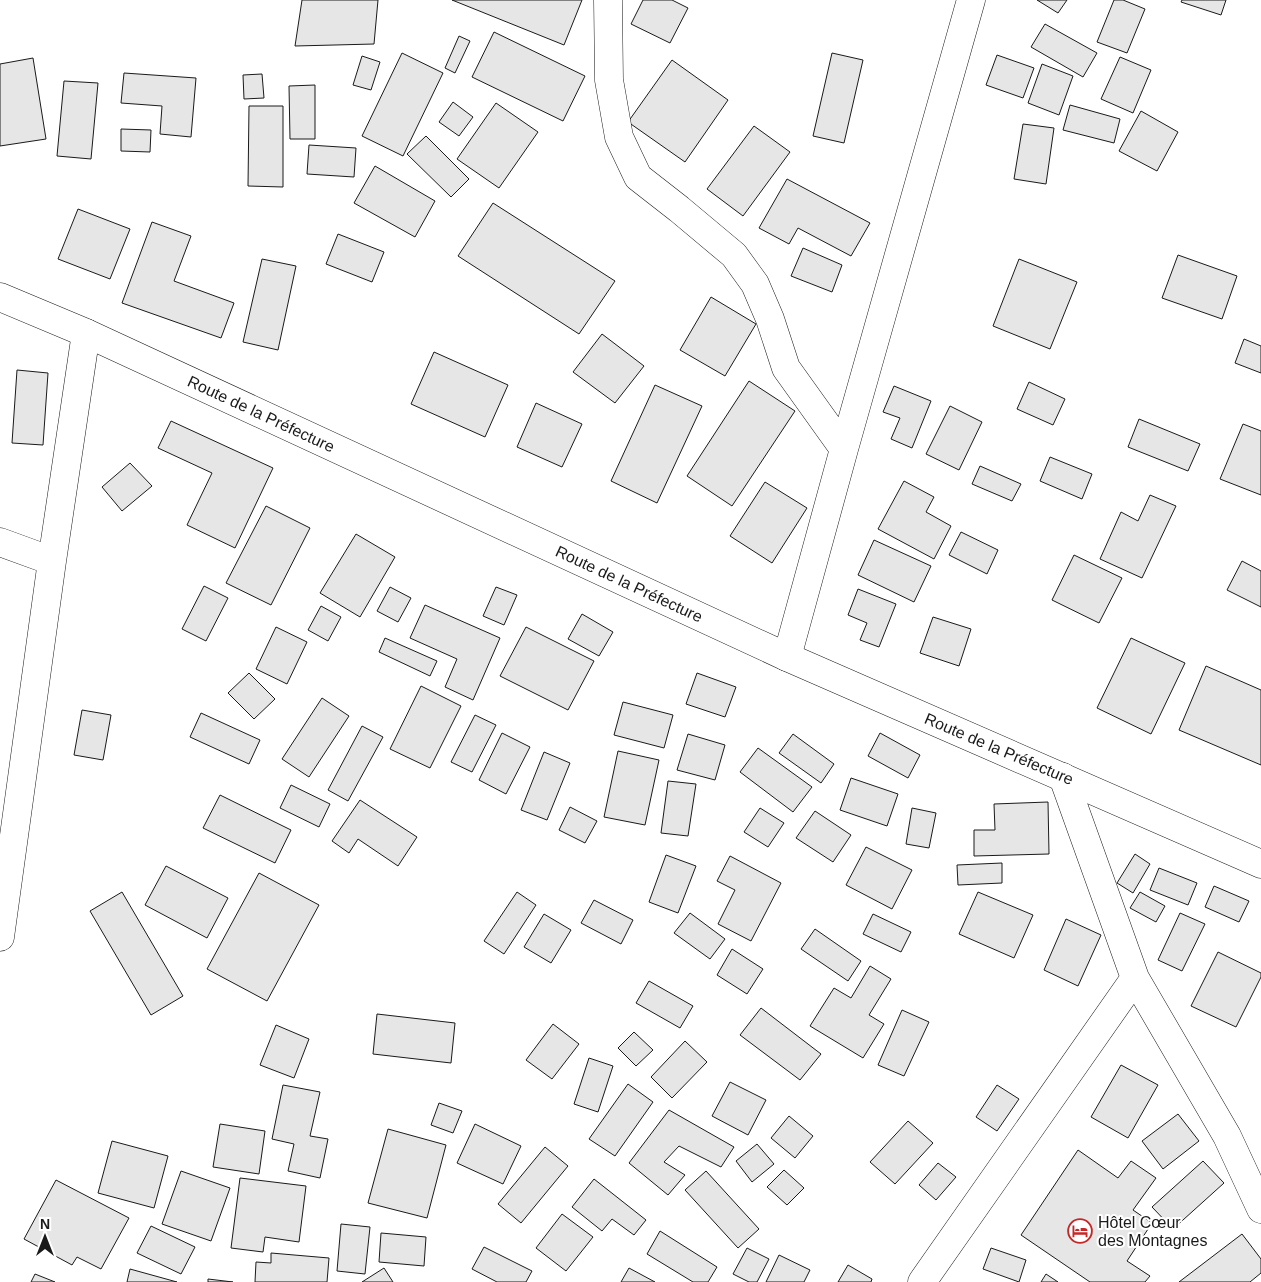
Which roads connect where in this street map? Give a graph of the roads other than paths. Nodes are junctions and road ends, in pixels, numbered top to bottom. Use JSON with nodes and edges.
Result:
{"nodes":[{"id":1,"x":608,"y":0,"type":"edge"},
{"id":2,"x":971,"y":0,"type":"edge"},
{"id":3,"x":0,"y":297,"type":"edge"},
{"id":4,"x":86,"y":333,"type":"junction"},
{"id":5,"x":844,"y":449,"type":"junction"},
{"id":6,"x":0,"y":542,"type":"edge"},
{"id":7,"x":52,"y":561,"type":"junction"},
{"id":8,"x":787,"y":657,"type":"junction"},
{"id":9,"x":1063,"y":777,"type":"junction"},
{"id":10,"x":1261,"y":864,"type":"edge"},
{"id":11,"x":0,"y":937,"type":"edge"},
{"id":12,"x":1136,"y":978,"type":"junction"},
{"id":13,"x":1261,"y":1209,"type":"edge"},
{"id":14,"x":922,"y":1282,"type":"edge"}],
"edges":[{"from":1,"to":5,"type":"street"},
{"from":2,"to":5,"type":"street"},
{"from":3,"to":4,"type":"street","name":"Route de la Préfecture"},
{"from":4,"to":7,"type":"street"},
{"from":4,"to":8,"type":"street","name":"Route de la Préfecture"},
{"from":5,"to":8,"type":"street"},
{"from":6,"to":7,"type":"street"},
{"from":7,"to":11,"type":"street"},
{"from":8,"to":9,"type":"street","name":"Route de la Préfecture"},
{"from":9,"to":10,"type":"street","name":"Route de la Préfecture"},
{"from":9,"to":12,"type":"street"},
{"from":12,"to":13,"type":"street"},
{"from":12,"to":14,"type":"street"}]}
